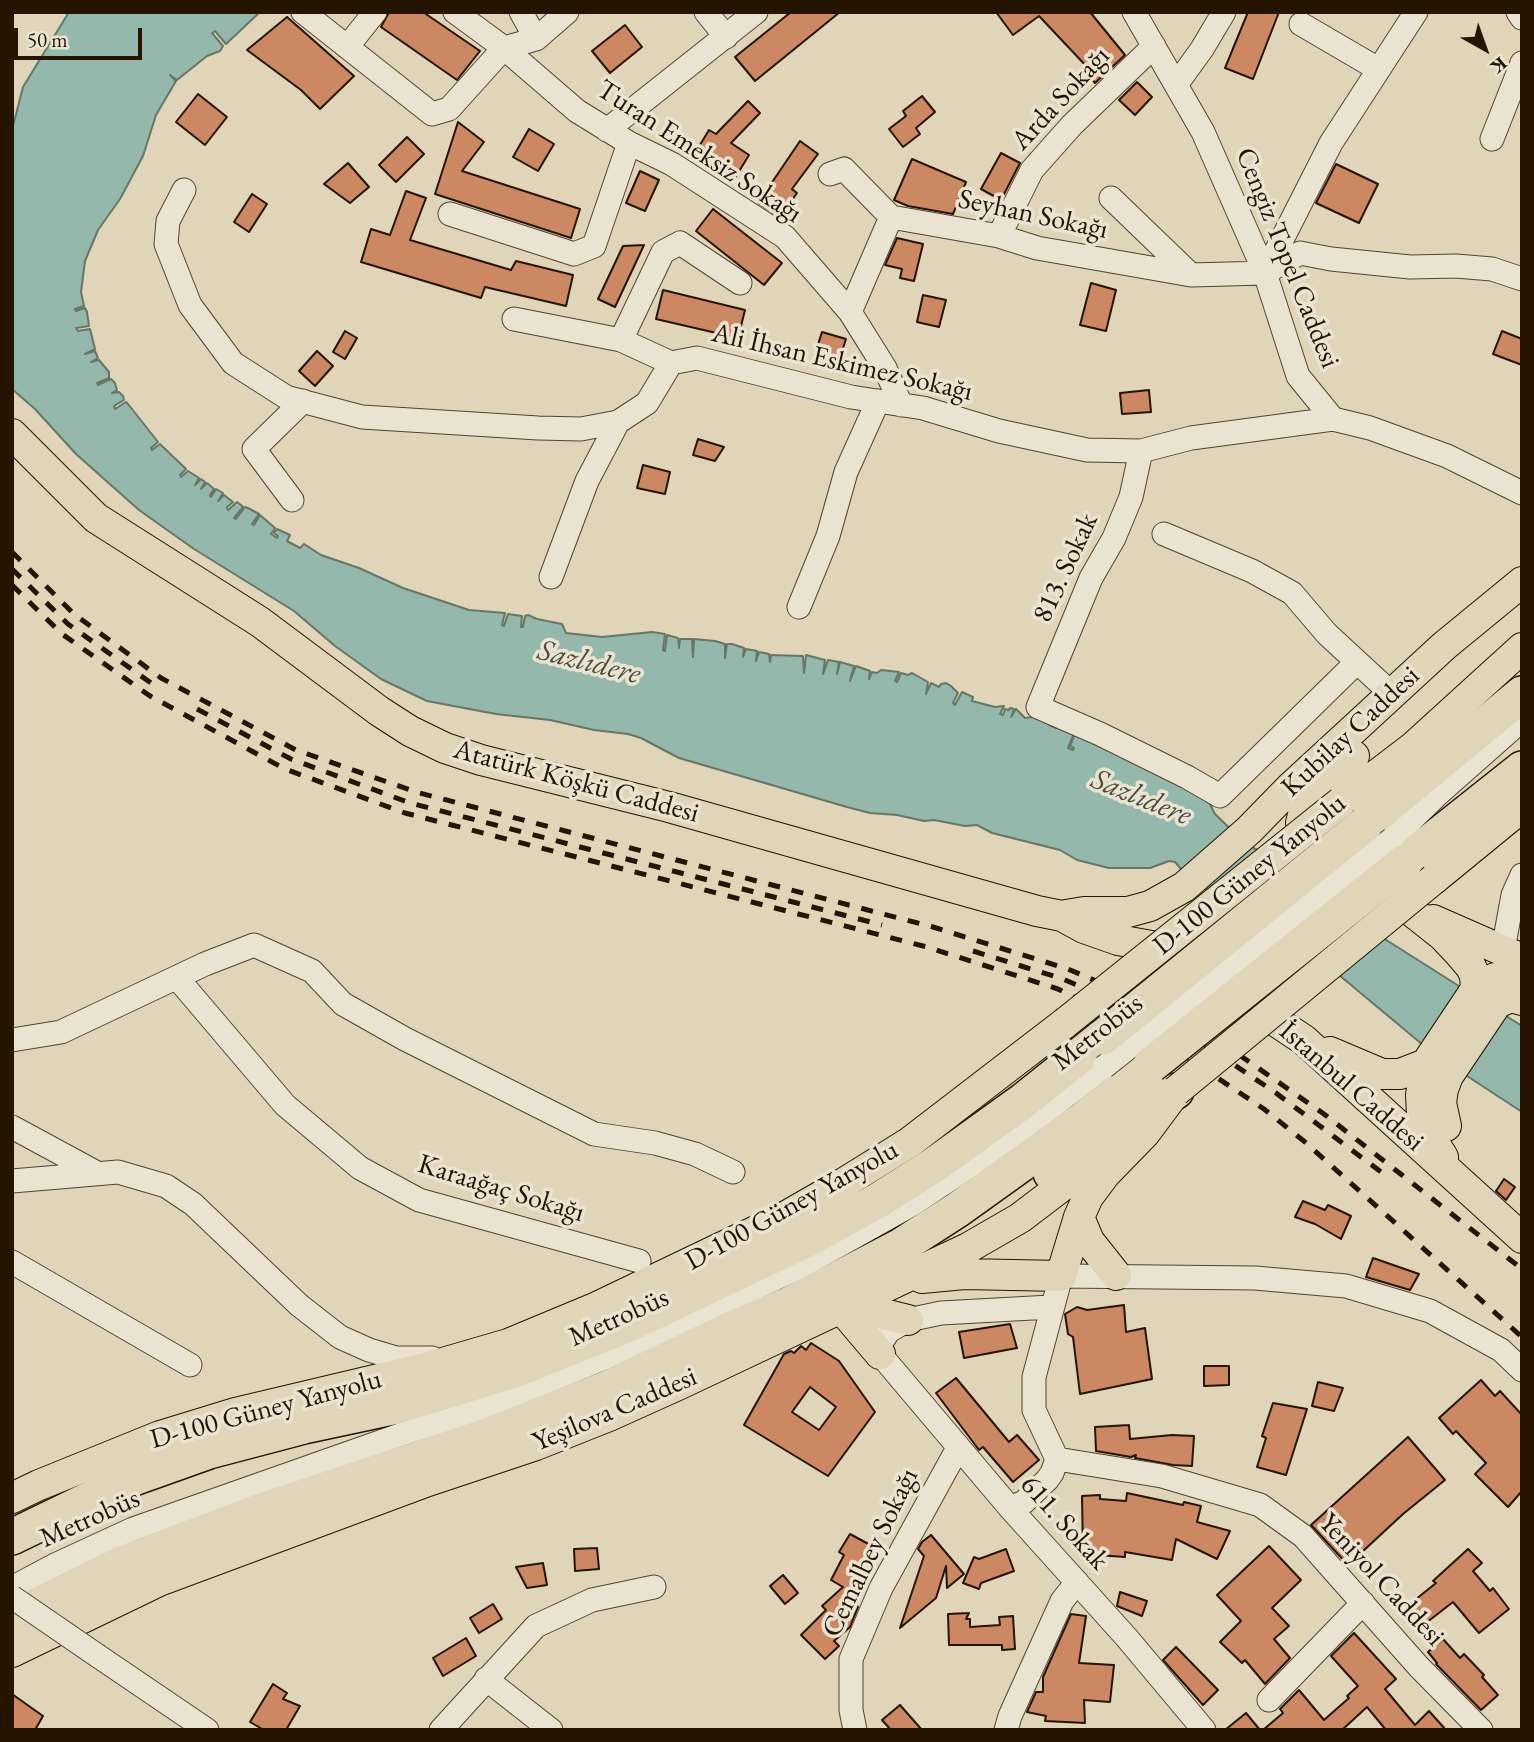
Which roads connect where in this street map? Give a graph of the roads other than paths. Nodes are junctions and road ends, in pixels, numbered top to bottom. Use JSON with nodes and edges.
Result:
{"nodes":[{"id":1,"x":303,"y":12,"type":"edge"},
{"id":2,"x":375,"y":12,"type":"edge"},
{"id":3,"x":455,"y":12,"type":"edge"},
{"id":4,"x":521,"y":12,"type":"edge"},
{"id":5,"x":566,"y":12,"type":"edge"},
{"id":6,"x":706,"y":12,"type":"edge"},
{"id":7,"x":756,"y":12,"type":"edge"},
{"id":8,"x":1134,"y":12,"type":"edge"},
{"id":9,"x":1224,"y":12,"type":"edge"},
{"id":10,"x":1416,"y":12,"type":"edge"},
{"id":11,"x":1518,"y":12,"type":"edge"},
{"id":12,"x":1522,"y":18,"type":"edge"},
{"id":13,"x":1301,"y":24,"type":"dead end"},
{"id":14,"x":726,"y":37,"type":"junction"},
{"id":15,"x":536,"y":39,"type":"junction"},
{"id":16,"x":1154,"y":46,"type":"junction"},
{"id":17,"x":347,"y":47,"type":"junction"},
{"id":18,"x":504,"y":48,"type":"junction"},
{"id":19,"x":1522,"y":63,"type":"edge"},
{"id":20,"x":1378,"y":69,"type":"junction"},
{"id":21,"x":1176,"y":85,"type":"junction"},
{"id":22,"x":607,"y":130,"type":"junction"},
{"id":23,"x":1492,"y":139,"type":"dead end"},
{"id":24,"x":629,"y":143,"type":"junction"},
{"id":25,"x":830,"y":174,"type":"dead end"},
{"id":26,"x":184,"y":190,"type":"dead end"},
{"id":27,"x":1111,"y":198,"type":"dead end"},
{"id":28,"x":450,"y":214,"type":"dead end"},
{"id":29,"x":891,"y":217,"type":"junction"},
{"id":30,"x":999,"y":236,"type":"junction"},
{"id":31,"x":1265,"y":274,"type":"junction"},
{"id":32,"x":1191,"y":275,"type":"junction"},
{"id":33,"x":1522,"y":279,"type":"edge"},
{"id":34,"x":740,"y":283,"type":"dead end"},
{"id":35,"x":850,"y":312,"type":"junction"},
{"id":36,"x":514,"y":319,"type":"dead end"},
{"id":37,"x":621,"y":341,"type":"junction"},
{"id":38,"x":671,"y":363,"type":"junction"},
{"id":39,"x":303,"y":401,"type":"junction"},
{"id":40,"x":877,"y":401,"type":"junction"},
{"id":41,"x":901,"y":405,"type":"junction"},
{"id":42,"x":1334,"y":419,"type":"junction"},
{"id":43,"x":618,"y":422,"type":"junction"},
{"id":44,"x":12,"y":434,"type":"edge"},
{"id":45,"x":1141,"y":451,"type":"junction"},
{"id":46,"x":1522,"y":493,"type":"edge"},
{"id":47,"x":292,"y":500,"type":"dead end"},
{"id":48,"x":1164,"y":534,"type":"dead end"},
{"id":49,"x":551,"y":577,"type":"dead end"},
{"id":50,"x":1522,"y":582,"type":"edge"},
{"id":51,"x":1522,"y":603,"type":"edge"},
{"id":52,"x":799,"y":607,"type":"dead end"},
{"id":53,"x":1522,"y":648,"type":"edge"},
{"id":54,"x":1356,"y":663,"type":"junction"},
{"id":55,"x":1392,"y":694,"type":"junction"},
{"id":56,"x":1522,"y":694,"type":"edge"},
{"id":57,"x":1522,"y":720,"type":"edge"},
{"id":58,"x":1522,"y":740,"type":"edge"},
{"id":59,"x":1522,"y":769,"type":"edge"},
{"id":60,"x":1522,"y":807,"type":"edge"},
{"id":61,"x":1301,"y":822,"type":"junction"},
{"id":62,"x":1249,"y":831,"type":"junction"},
{"id":63,"x":1376,"y":832,"type":"junction"},
{"id":64,"x":1522,"y":875,"type":"edge"},
{"id":65,"x":1184,"y":887,"type":"junction"},
{"id":66,"x":1413,"y":912,"type":"junction"},
{"id":67,"x":1062,"y":916,"type":"junction"},
{"id":68,"x":1168,"y":949,"type":"junction"},
{"id":69,"x":1512,"y":955,"type":"edge"},
{"id":70,"x":178,"y":979,"type":"junction"},
{"id":71,"x":1522,"y":981,"type":"edge"},
{"id":72,"x":1498,"y":997,"type":"edge"},
{"id":73,"x":12,"y":1040,"type":"edge"},
{"id":74,"x":1304,"y":1040,"type":"junction"},
{"id":75,"x":1103,"y":1052,"type":"junction"},
{"id":76,"x":1437,"y":1070,"type":"junction"},
{"id":77,"x":1176,"y":1091,"type":"junction"},
{"id":78,"x":16,"y":1130,"type":"edge"},
{"id":79,"x":733,"y":1172,"type":"dead end"},
{"id":80,"x":97,"y":1173,"type":"junction"},
{"id":81,"x":12,"y":1181,"type":"edge"},
{"id":82,"x":1487,"y":1208,"type":"junction"},
{"id":83,"x":1079,"y":1217,"type":"junction"},
{"id":84,"x":1519,"y":1231,"type":"edge"},
{"id":85,"x":639,"y":1261,"type":"dead end"},
{"id":86,"x":12,"y":1262,"type":"edge"},
{"id":87,"x":1116,"y":1275,"type":"junction"},
{"id":88,"x":1061,"y":1276,"type":"junction"},
{"id":89,"x":900,"y":1281,"type":"junction"},
{"id":90,"x":790,"y":1304,"type":"junction"},
{"id":91,"x":1051,"y":1307,"type":"junction"},
{"id":92,"x":841,"y":1308,"type":"junction"},
{"id":93,"x":908,"y":1320,"type":"junction"},
{"id":94,"x":880,"y":1354,"type":"junction"},
{"id":95,"x":467,"y":1356,"type":"junction"},
{"id":96,"x":190,"y":1365,"type":"dead end"},
{"id":97,"x":1522,"y":1370,"type":"edge"},
{"id":98,"x":958,"y":1448,"type":"junction"},
{"id":99,"x":1057,"y":1459,"type":"junction"},
{"id":100,"x":12,"y":1498,"type":"edge"},
{"id":101,"x":1010,"y":1508,"type":"junction"},
{"id":102,"x":12,"y":1537,"type":"edge"},
{"id":103,"x":1077,"y":1582,"type":"junction"},
{"id":104,"x":654,"y":1587,"type":"dead end"},
{"id":105,"x":12,"y":1588,"type":"edge"},
{"id":106,"x":12,"y":1597,"type":"edge"},
{"id":107,"x":1363,"y":1603,"type":"junction"},
{"id":108,"x":12,"y":1618,"type":"edge"},
{"id":109,"x":12,"y":1652,"type":"edge"},
{"id":110,"x":486,"y":1679,"type":"junction"},
{"id":111,"x":1269,"y":1700,"type":"dead end"},
{"id":112,"x":207,"y":1730,"type":"edge"},
{"id":113,"x":441,"y":1730,"type":"edge"},
{"id":114,"x":551,"y":1730,"type":"edge"},
{"id":115,"x":855,"y":1730,"type":"edge"},
{"id":116,"x":1006,"y":1730,"type":"edge"},
{"id":117,"x":1204,"y":1730,"type":"edge"},
{"id":118,"x":1481,"y":1730,"type":"edge"}],
"edges":[{"from":1,"to":17,"type":"street"},
{"from":2,"to":17,"type":"street"},
{"from":3,"to":18,"type":"street","name":"Turan Emeksiz Sokağı"},
{"from":4,"to":15,"type":"street"},
{"from":5,"to":15,"type":"street"},
{"from":6,"to":14,"type":"street"},
{"from":7,"to":14,"type":"street"},
{"from":8,"to":16,"type":"street","name":"Cengiz Topel Caddesi"},
{"from":9,"to":21,"type":"street"},
{"from":10,"to":20,"type":"street"},
{"from":11,"to":12,"type":"street"},
{"from":13,"to":20,"type":"street"},
{"from":14,"to":22,"type":"street"},
{"from":15,"to":18,"type":"street"},
{"from":16,"to":21,"type":"street","name":"Cengiz Topel Caddesi"},
{"from":16,"to":30,"type":"street","name":"Arda Sokağı"},
{"from":17,"to":18,"type":"street"},
{"from":18,"to":22,"type":"street","name":"Turan Emeksiz Sokağı"},
{"from":19,"to":23,"type":"street"},
{"from":20,"to":31,"type":"street"},
{"from":21,"to":31,"type":"street","name":"Cengiz Topel Caddesi"},
{"from":22,"to":24,"type":"street","name":"Turan Emeksiz Sokağı"},
{"from":24,"to":28,"type":"street"},
{"from":24,"to":35,"type":"street","name":"Turan Emeksiz Sokağı"},
{"from":25,"to":29,"type":"street"},
{"from":26,"to":39,"type":"street","name":"Ali İhsan Eskimez Sokağı"},
{"from":27,"to":32,"type":"street"},
{"from":29,"to":30,"type":"street","name":"Seyhan Sokağı"},
{"from":29,"to":35,"type":"street"},
{"from":30,"to":32,"type":"street","name":"Seyhan Sokağı"},
{"from":31,"to":32,"type":"street","name":"Seyhan Sokağı"},
{"from":31,"to":33,"type":"street"},
{"from":31,"to":42,"type":"street","name":"Cengiz Topel Caddesi"},
{"from":34,"to":37,"type":"street"},
{"from":35,"to":41,"type":"street","name":"Turan Emeksiz Sokağı"},
{"from":36,"to":37,"type":"street"},
{"from":37,"to":38,"type":"street"},
{"from":38,"to":40,"type":"street","name":"Ali İhsan Eskimez Sokağı"},
{"from":38,"to":43,"type":"street","name":"Ali İhsan Eskimez Sokağı"},
{"from":39,"to":43,"type":"street","name":"Ali İhsan Eskimez Sokağı"},
{"from":39,"to":47,"type":"street"},
{"from":40,"to":41,"type":"street","name":"Ali İhsan Eskimez Sokağı"},
{"from":40,"to":52,"type":"street"},
{"from":41,"to":45,"type":"street","name":"Ali İhsan Eskimez Sokağı"},
{"from":42,"to":45,"type":"street","name":"Ali İhsan Eskimez Sokağı"},
{"from":42,"to":46,"type":"street"},
{"from":43,"to":49,"type":"street"},
{"from":44,"to":67,"type":"main road","name":"Atatürk Köşkü Caddesi"},
{"from":45,"to":54,"type":"street","name":"813. Sokak"},
{"from":48,"to":54,"type":"street"},
{"from":50,"to":55,"type":"main road","name":"Kubilay Caddesi"},
{"from":51,"to":61,"type":"main road","name":"Kubilay Caddesi"},
{"from":53,"to":63,"type":"main road","name":"D-100 Güney Yanyolu"},
{"from":54,"to":55,"type":"street"},
{"from":55,"to":62,"type":"main road","name":"Kubilay Caddesi"},
{"from":56,"to":63,"type":"highway"},
{"from":57,"to":63,"type":"street"},
{"from":58,"to":63,"type":"street"},
{"from":59,"to":63,"type":"highway"},
{"from":60,"to":77,"type":"main road","bridge":true},
{"from":61,"to":62,"type":"main road"},
{"from":61,"to":66,"type":"main road"},
{"from":62,"to":65,"type":"main road","name":"Kubilay Caddesi"},
{"from":63,"to":75,"type":"highway","bridge":true},
{"from":63,"to":90,"type":"highway","bridge":true},
{"from":63,"to":95,"type":"main road","name":"D-100 Güney Yanyolu","bridge":true},
{"from":64,"to":69,"type":"street"},
{"from":65,"to":67,"type":"main road","name":"Kubilay Caddesi"},
{"from":65,"to":68,"type":"main road"},
{"from":66,"to":69,"type":"main road"},
{"from":66,"to":72,"type":"main road"},
{"from":67,"to":68,"type":"main road"},
{"from":68,"to":74,"type":"main road","name":"İstanbul Caddesi"},
{"from":70,"to":73,"type":"street"},
{"from":70,"to":79,"type":"street"},
{"from":70,"to":85,"type":"street","name":"Karaağaç Sokağı"},
{"from":71,"to":72,"type":"main road"},
{"from":72,"to":76,"type":"main road"},
{"from":74,"to":76,"type":"main road"},
{"from":74,"to":82,"type":"main road","name":"İstanbul Caddesi"},
{"from":75,"to":102,"type":"highway"},
{"from":75,"to":105,"type":"street","name":"Metrobüs"},
{"from":76,"to":82,"type":"main road"},
{"from":77,"to":83,"type":"main road"},
{"from":77,"to":89,"type":"main road","name":"Yeşilova Caddesi"},
{"from":77,"to":90,"type":"highway"},
{"from":78,"to":80,"type":"street"},
{"from":80,"to":81,"type":"street"},
{"from":80,"to":95,"type":"street"},
{"from":82,"to":84,"type":"main road","name":"İstanbul Caddesi"},
{"from":83,"to":87,"type":"main road"},
{"from":83,"to":88,"type":"main road"},
{"from":86,"to":96,"type":"street"},
{"from":87,"to":88,"type":"street"},
{"from":87,"to":97,"type":"street"},
{"from":88,"to":89,"type":"main road"},
{"from":88,"to":91,"type":"street"},
{"from":89,"to":92,"type":"main road","name":"Yeşilova Caddesi"},
{"from":90,"to":108,"type":"highway"},
{"from":91,"to":93,"type":"street"},
{"from":91,"to":99,"type":"street"},
{"from":92,"to":93,"type":"main road"},
{"from":92,"to":94,"type":"main road"},
{"from":92,"to":109,"type":"main road","name":"Yeşilova Caddesi"},
{"from":93,"to":94,"type":"street"},
{"from":94,"to":98,"type":"street","name":"611. Sokak"},
{"from":95,"to":100,"type":"main road","name":"D-100 Güney Yanyolu"},
{"from":98,"to":101,"type":"street","name":"611. Sokak"},
{"from":98,"to":115,"type":"street","name":"Cemalbey Sokağı"},
{"from":99,"to":101,"type":"street"},
{"from":99,"to":107,"type":"street","name":"Yeniyol Caddesi"},
{"from":101,"to":103,"type":"street","name":"611. Sokak"},
{"from":103,"to":116,"type":"street"},
{"from":103,"to":117,"type":"street","name":"611. Sokak"},
{"from":104,"to":110,"type":"street"},
{"from":106,"to":112,"type":"street","bridge":true},
{"from":107,"to":111,"type":"street"},
{"from":107,"to":118,"type":"street","name":"Yeniyol Caddesi"},
{"from":110,"to":113,"type":"street"},
{"from":110,"to":114,"type":"street"}]}
